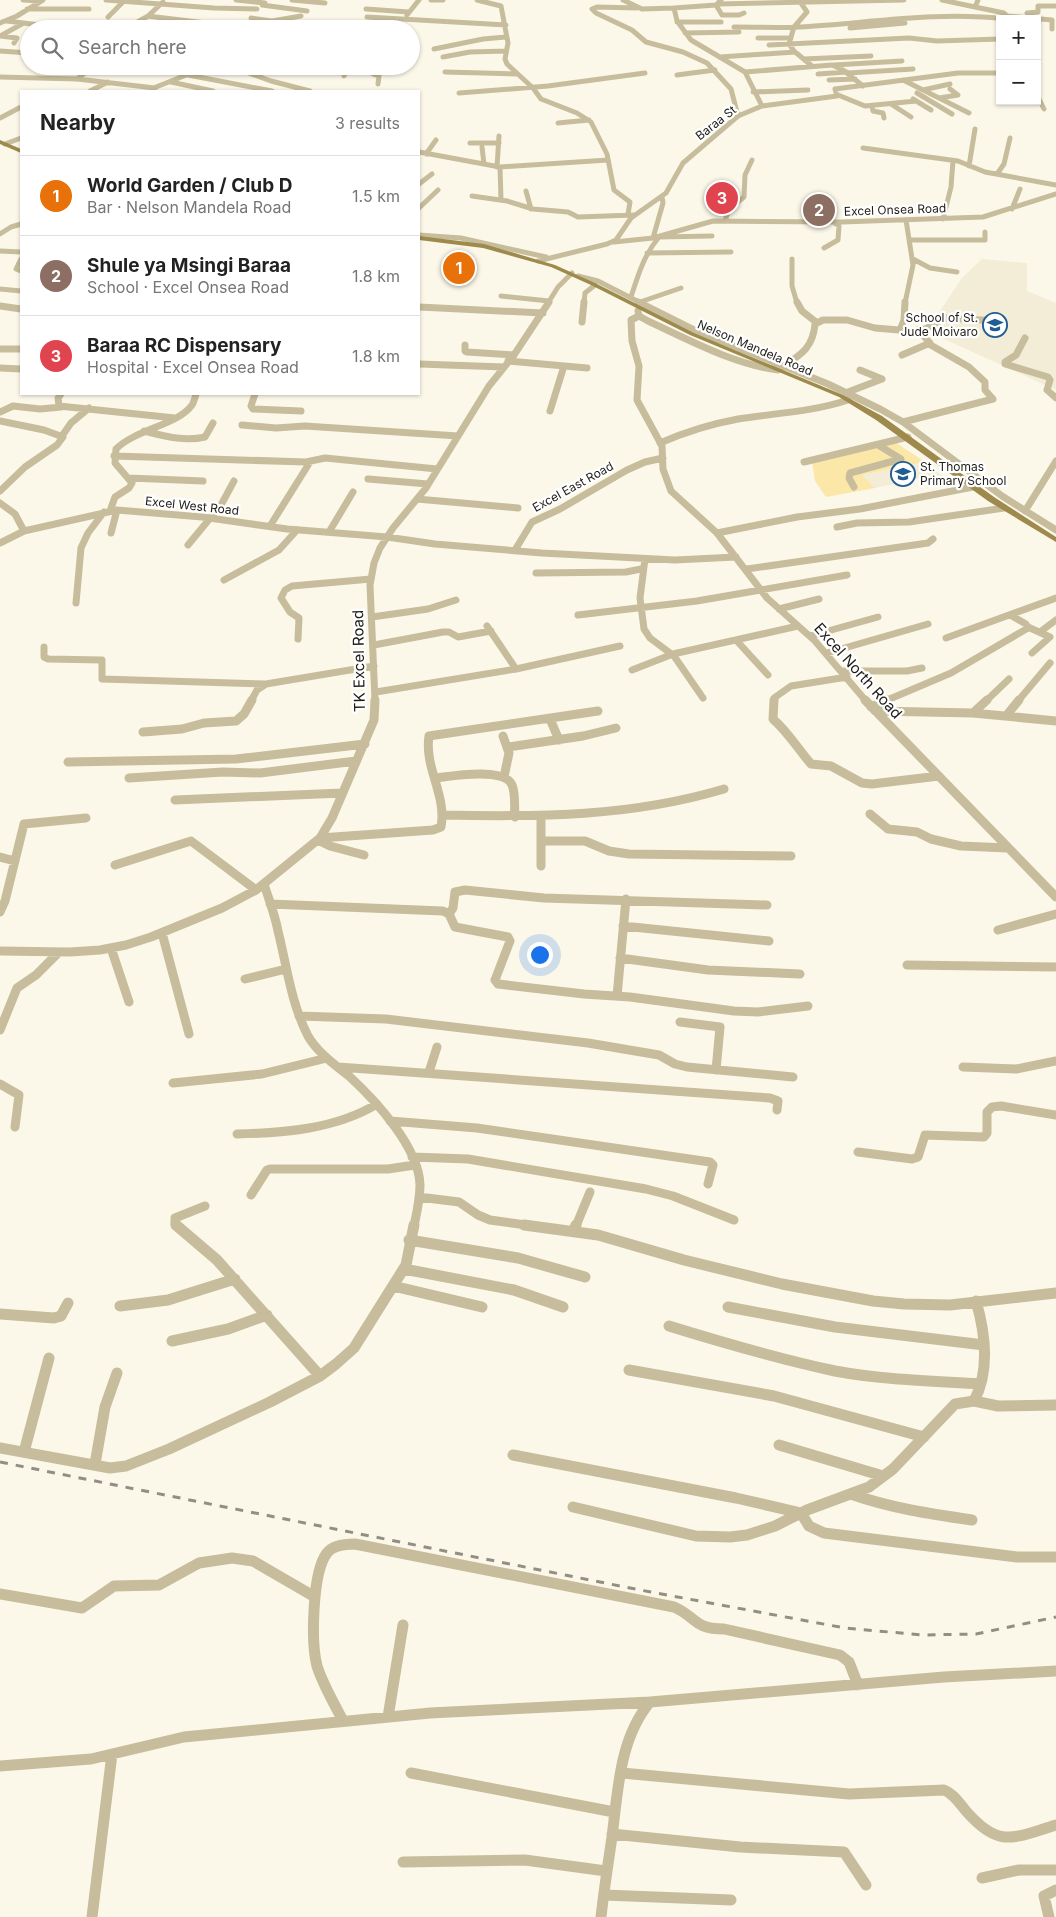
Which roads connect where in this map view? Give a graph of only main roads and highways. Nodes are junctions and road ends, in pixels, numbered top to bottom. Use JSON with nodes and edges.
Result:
{"nodes":[{"id":1,"x":2,"y":144,"type":"edge"},
{"id":2,"x":20,"y":151,"type":"edge"},
{"id":3,"x":420,"y":236,"type":"edge"},
{"id":4,"x":1056,"y":540,"type":"edge"}],
"edges":[{"from":1,"to":2,"type":"main road"},
{"from":3,"to":4,"type":"main road","name":"Nelson Mandela Road"}]}
